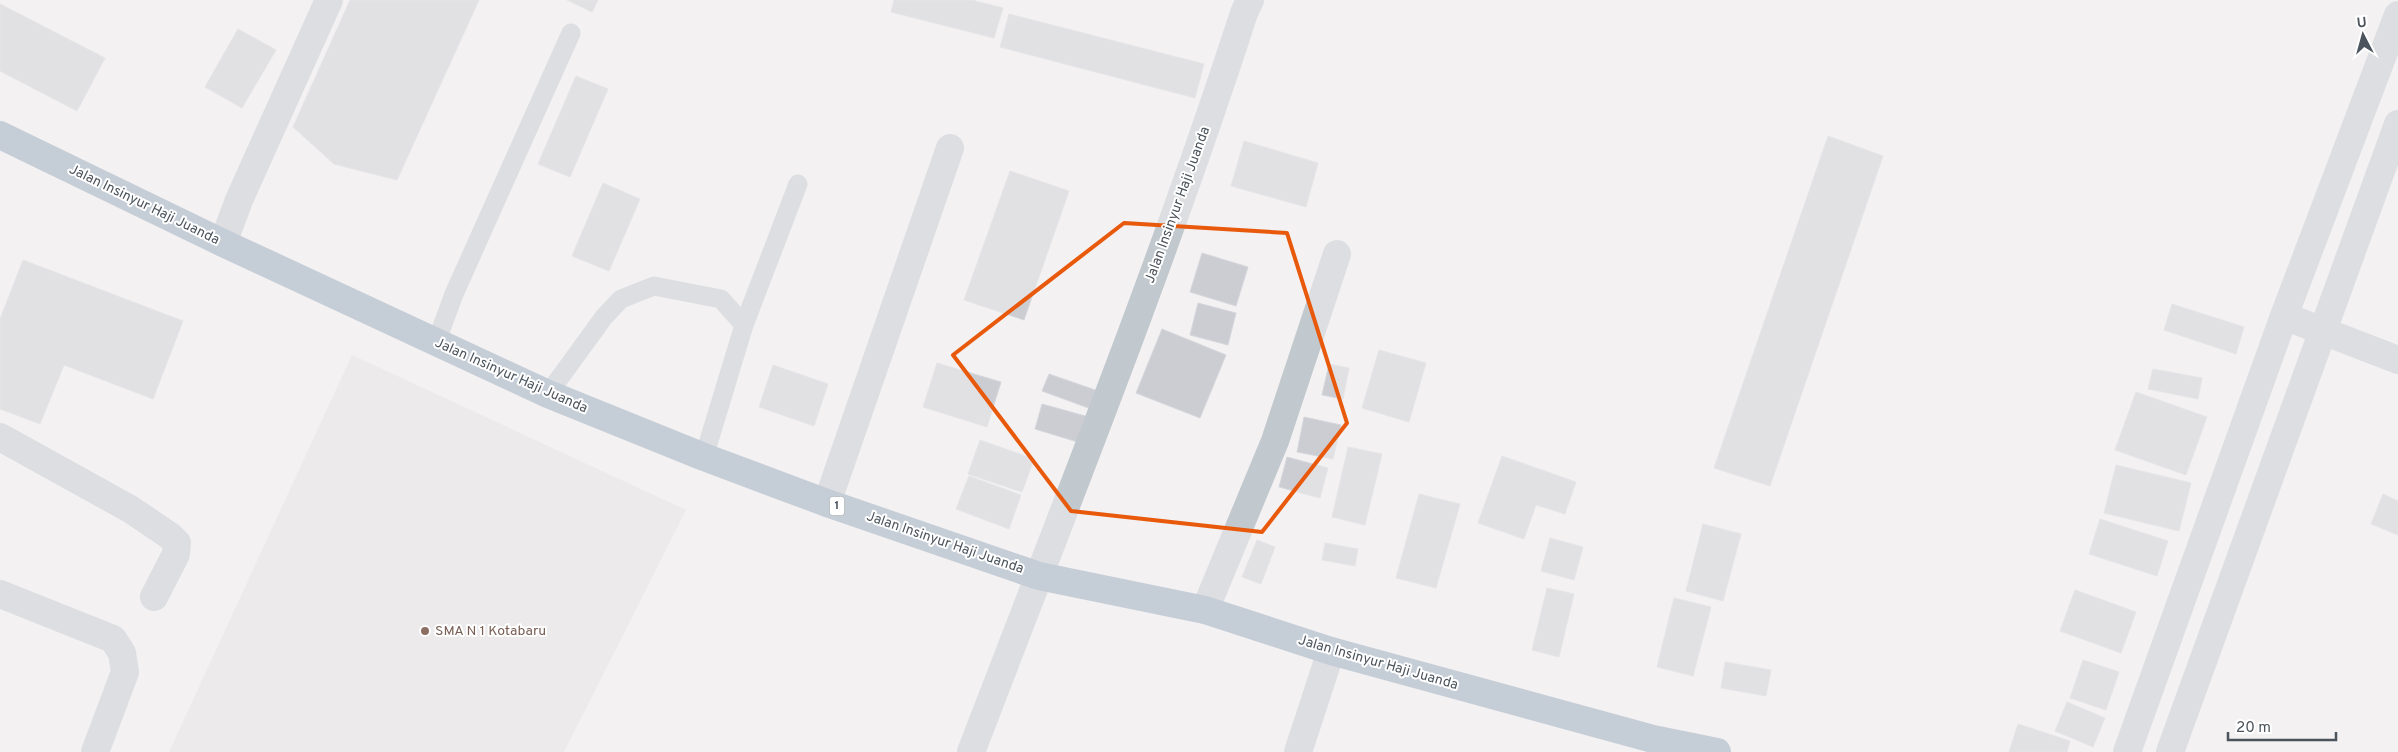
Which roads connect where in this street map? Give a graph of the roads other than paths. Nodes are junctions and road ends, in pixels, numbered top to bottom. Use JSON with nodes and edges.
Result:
{"nodes":[{"id":1,"x":329,"y":0,"type":"edge"},
{"id":2,"x":1250,"y":0,"type":"edge"},
{"id":3,"x":2398,"y":15,"type":"edge"},
{"id":4,"x":571,"y":33,"type":"dead end"},
{"id":5,"x":2365,"y":104,"type":"junction"},
{"id":6,"x":2398,"y":115,"type":"edge"},
{"id":7,"x":2398,"y":124,"type":"edge"},
{"id":8,"x":0,"y":135,"type":"edge"},
{"id":9,"x":950,"y":148,"type":"dead end"},
{"id":10,"x":798,"y":184,"type":"dead end"},
{"id":11,"x":223,"y":243,"type":"junction"},
{"id":12,"x":1337,"y":254,"type":"dead end"},
{"id":13,"x":2284,"y":316,"type":"junction"},
{"id":14,"x":744,"y":325,"type":"junction"},
{"id":15,"x":2322,"y":331,"type":"junction"},
{"id":16,"x":436,"y":343,"type":"junction"},
{"id":17,"x":2398,"y":360,"type":"edge"},
{"id":18,"x":548,"y":394,"type":"junction"},
{"id":19,"x":0,"y":437,"type":"edge"},
{"id":20,"x":704,"y":457,"type":"junction"},
{"id":21,"x":827,"y":502,"type":"junction"},
{"id":22,"x":1039,"y":576,"type":"junction"},
{"id":23,"x":0,"y":594,"type":"edge"},
{"id":24,"x":154,"y":597,"type":"dead end"},
{"id":25,"x":1205,"y":610,"type":"junction"},
{"id":26,"x":1331,"y":651,"type":"junction"},
{"id":27,"x":95,"y":752,"type":"edge"},
{"id":28,"x":972,"y":752,"type":"edge"},
{"id":29,"x":1298,"y":752,"type":"edge"},
{"id":30,"x":1717,"y":752,"type":"edge"},
{"id":31,"x":2127,"y":752,"type":"edge"},
{"id":32,"x":2170,"y":752,"type":"edge"}],
"edges":[{"from":1,"to":11,"type":"street"},
{"from":2,"to":22,"type":"street","name":"Jalan Insinyur Haji Juanda"},
{"from":3,"to":5,"type":"street"},
{"from":4,"to":16,"type":"lane"},
{"from":5,"to":6,"type":"street"},
{"from":5,"to":13,"type":"street"},
{"from":7,"to":15,"type":"street"},
{"from":8,"to":11,"type":"highway","name":"Jalan Insinyur Haji Juanda","number":"1"},
{"from":9,"to":21,"type":"street"},
{"from":10,"to":14,"type":"lane"},
{"from":11,"to":16,"type":"highway","name":"Jalan Insinyur Haji Juanda","number":"1"},
{"from":12,"to":25,"type":"street"},
{"from":13,"to":15,"type":"street"},
{"from":13,"to":31,"type":"street"},
{"from":14,"to":18,"type":"lane"},
{"from":14,"to":20,"type":"lane"},
{"from":15,"to":17,"type":"street"},
{"from":15,"to":32,"type":"street"},
{"from":16,"to":18,"type":"highway","name":"Jalan Insinyur Haji Juanda","number":"1"},
{"from":18,"to":20,"type":"highway","name":"Jalan Insinyur Haji Juanda","number":"1"},
{"from":19,"to":24,"type":"street"},
{"from":20,"to":21,"type":"highway","name":"Jalan Insinyur Haji Juanda","number":"1"},
{"from":21,"to":22,"type":"highway","name":"Jalan Insinyur Haji Juanda","number":"1"},
{"from":22,"to":25,"type":"highway","name":"Jalan Insinyur Haji Juanda","number":"1"},
{"from":22,"to":28,"type":"street"},
{"from":23,"to":27,"type":"street"},
{"from":25,"to":26,"type":"highway","name":"Jalan Insinyur Haji Juanda","number":"1"},
{"from":26,"to":29,"type":"street"},
{"from":26,"to":30,"type":"highway","name":"Jalan Insinyur Haji Juanda","number":"1"}]}
